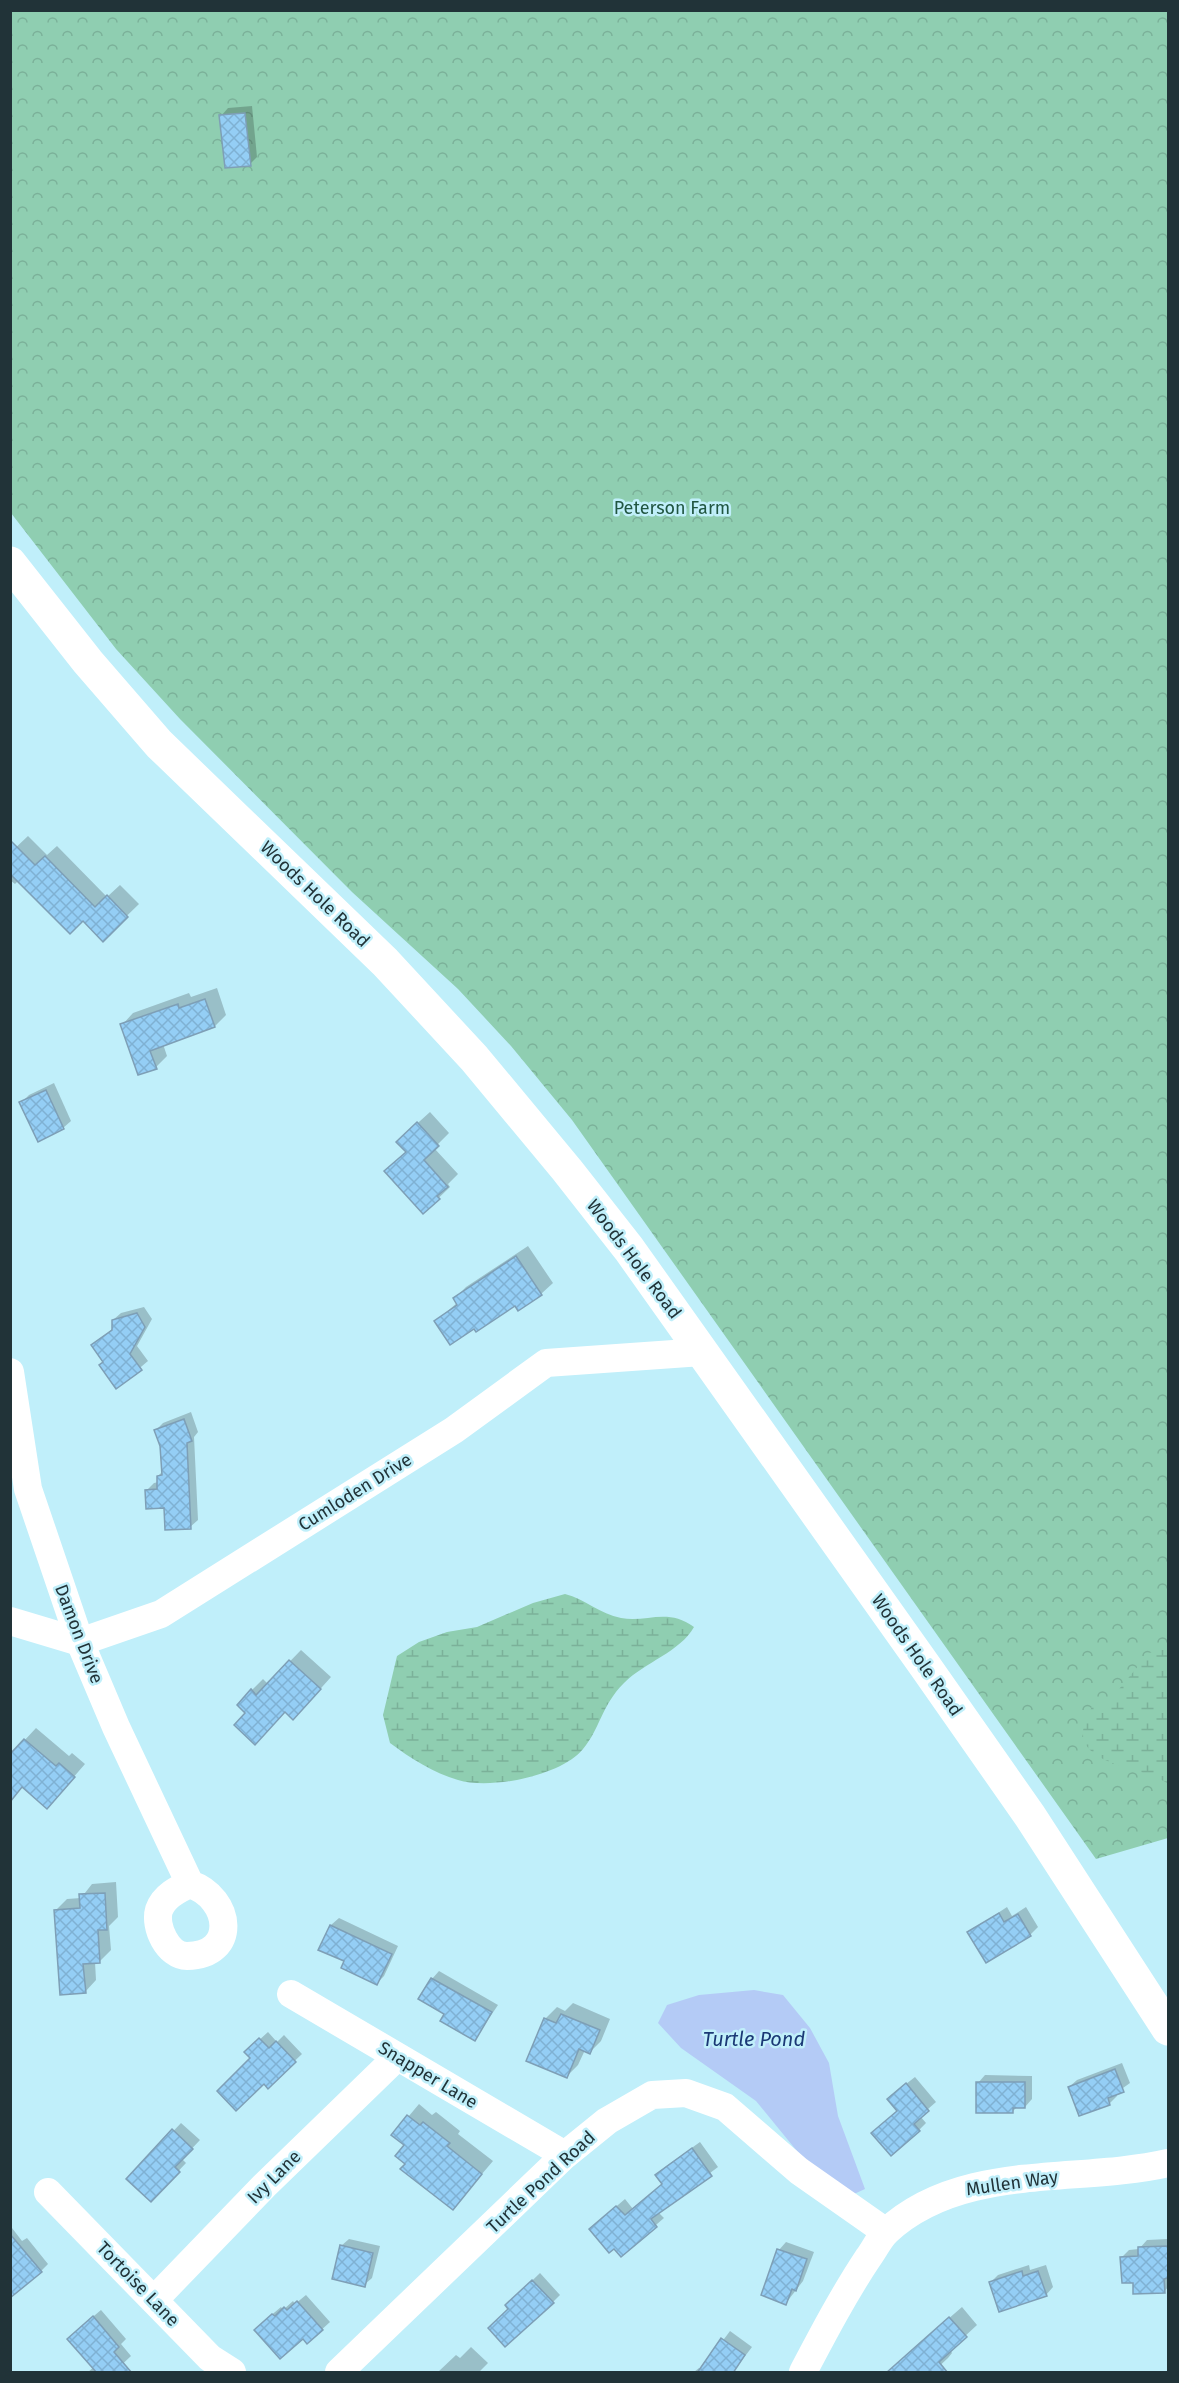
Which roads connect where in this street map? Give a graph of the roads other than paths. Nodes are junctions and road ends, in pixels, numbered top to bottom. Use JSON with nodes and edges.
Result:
{"nodes":[{"id":1,"x":10,"y":563,"type":"edge"},
{"id":2,"x":702,"y":1352,"type":"junction"},
{"id":3,"x":10,"y":1372,"type":"edge"},
{"id":4,"x":10,"y":1621,"type":"edge"},
{"id":5,"x":80,"y":1642,"type":"junction"},
{"id":6,"x":190,"y":1884,"type":"dead end"},
{"id":7,"x":291,"y":1994,"type":"dead end"},
{"id":8,"x":1168,"y":2029,"type":"edge"},
{"id":9,"x":397,"y":2057,"type":"junction"},
{"id":10,"x":565,"y":2155,"type":"junction"},
{"id":11,"x":1168,"y":2163,"type":"edge"},
{"id":12,"x":48,"y":2192,"type":"dead end"},
{"id":13,"x":886,"y":2232,"type":"junction"},
{"id":14,"x":154,"y":2300,"type":"junction"},
{"id":15,"x":232,"y":2373,"type":"edge"},
{"id":16,"x":339,"y":2373,"type":"edge"},
{"id":17,"x":803,"y":2373,"type":"edge"}],
"edges":[{"from":1,"to":2,"type":"highway","name":"Woods Hole Road"},
{"from":2,"to":5,"type":"street","name":"Cumloden Drive"},
{"from":2,"to":8,"type":"highway","name":"Woods Hole Road"},
{"from":3,"to":5,"type":"street","name":"Damon Drive"},
{"from":4,"to":5,"type":"street"},
{"from":5,"to":6,"type":"street","name":"Damon Drive"},
{"from":7,"to":9,"type":"street","name":"Snapper Lane"},
{"from":9,"to":10,"type":"street","name":"Snapper Lane"},
{"from":9,"to":14,"type":"street","name":"Ivy Lane"},
{"from":10,"to":13,"type":"street","name":"Turtle Pond Road"},
{"from":10,"to":16,"type":"street","name":"Turtle Pond Road"},
{"from":11,"to":13,"type":"street","name":"Mullen Way"},
{"from":12,"to":14,"type":"street","name":"Tortoise Lane"},
{"from":13,"to":17,"type":"street","name":"Mullen Way"},
{"from":14,"to":15,"type":"street","name":"Tortoise Lane"}]}
